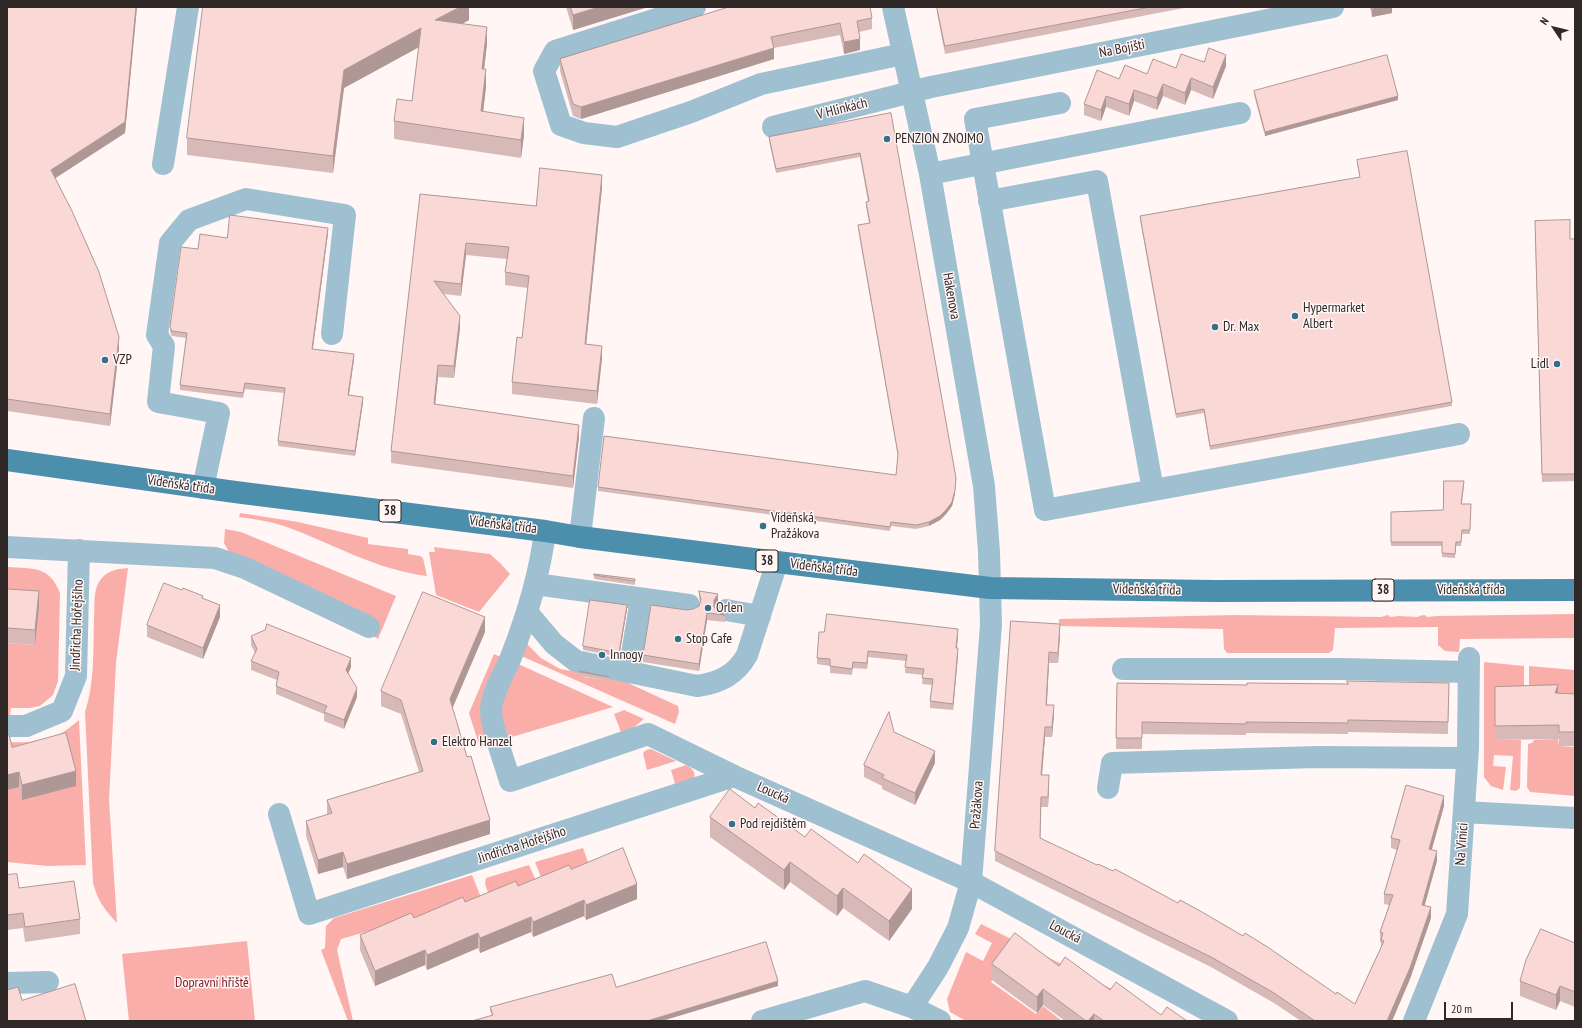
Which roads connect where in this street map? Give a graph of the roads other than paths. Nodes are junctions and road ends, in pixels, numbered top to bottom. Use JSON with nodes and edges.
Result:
{"nodes":[{"id":1,"x":188,"y":7,"type":"edge"},
{"id":2,"x":695,"y":7,"type":"edge"},
{"id":3,"x":893,"y":7,"type":"edge"},
{"id":4,"x":1332,"y":7,"type":"edge"},
{"id":5,"x":903,"y":54,"type":"junction"},
{"id":6,"x":912,"y":92,"type":"junction"},
{"id":7,"x":1060,"y":103,"type":"dead end"},
{"id":8,"x":1240,"y":113,"type":"dead end"},
{"id":9,"x":773,"y":127,"type":"dead end"},
{"id":10,"x":163,"y":164,"type":"dead end"},
{"id":11,"x":982,"y":164,"type":"junction"},
{"id":12,"x":930,"y":174,"type":"junction"},
{"id":13,"x":989,"y":201,"type":"junction"},
{"id":14,"x":332,"y":334,"type":"dead end"},
{"id":15,"x":594,"y":418,"type":"dead end"},
{"id":16,"x":1459,"y":434,"type":"dead end"},
{"id":17,"x":7,"y":460,"type":"edge"},
{"id":18,"x":203,"y":488,"type":"junction"},
{"id":19,"x":1153,"y":490,"type":"junction"},
{"id":20,"x":545,"y":531,"type":"junction"},
{"id":21,"x":580,"y":537,"type":"junction"},
{"id":22,"x":7,"y":547,"type":"edge"},
{"id":23,"x":79,"y":550,"type":"junction"},
{"id":24,"x":777,"y":562,"type":"junction"},
{"id":25,"x":534,"y":584,"type":"junction"},
{"id":26,"x":990,"y":588,"type":"junction"},
{"id":27,"x":1575,"y":590,"type":"edge"},
{"id":28,"x":641,"y":599,"type":"junction"},
{"id":29,"x":689,"y":605,"type":"dead end"},
{"id":30,"x":726,"y":610,"type":"dead end"},
{"id":31,"x":527,"y":612,"type":"junction"},
{"id":32,"x":760,"y":616,"type":"junction"},
{"id":33,"x":369,"y":626,"type":"dead end"},
{"id":34,"x":1123,"y":669,"type":"dead end"},
{"id":35,"x":629,"y":672,"type":"junction"},
{"id":36,"x":7,"y":726,"type":"edge"},
{"id":37,"x":1467,"y":758,"type":"junction"},
{"id":38,"x":734,"y":776,"type":"junction"},
{"id":39,"x":1108,"y":788,"type":"dead end"},
{"id":40,"x":1464,"y":812,"type":"junction"},
{"id":41,"x":279,"y":814,"type":"dead end"},
{"id":42,"x":1575,"y":818,"type":"edge"},
{"id":43,"x":971,"y":882,"type":"junction"},
{"id":44,"x":48,"y":982,"type":"dead end"},
{"id":45,"x":7,"y":983,"type":"edge"},
{"id":46,"x":912,"y":1007,"type":"junction"},
{"id":47,"x":762,"y":1021,"type":"edge"},
{"id":48,"x":940,"y":1021,"type":"edge"},
{"id":49,"x":1227,"y":1021,"type":"edge"},
{"id":50,"x":1414,"y":1021,"type":"edge"}],
"edges":[{"from":1,"to":10,"type":"street"},
{"from":2,"to":5,"type":"street"},
{"from":3,"to":5,"type":"street","name":"Hakenova"},
{"from":4,"to":6,"type":"street","name":"Na Bojišti"},
{"from":5,"to":6,"type":"street","name":"Hakenova"},
{"from":6,"to":9,"type":"street","name":"V Hlinkách"},
{"from":6,"to":12,"type":"street","name":"Hakenova"},
{"from":7,"to":11,"type":"street"},
{"from":8,"to":11,"type":"street"},
{"from":11,"to":12,"type":"street"},
{"from":11,"to":13,"type":"street"},
{"from":12,"to":26,"type":"street","name":"Hakenova"},
{"from":13,"to":19,"type":"street"},
{"from":13,"to":19,"type":"street"},
{"from":14,"to":18,"type":"street"},
{"from":15,"to":21,"type":"street"},
{"from":16,"to":19,"type":"street"},
{"from":17,"to":18,"type":"main road","name":"Vídeňská třída","number":"38"},
{"from":18,"to":20,"type":"main road","name":"Vídeňská třída","number":"38"},
{"from":20,"to":21,"type":"main road","name":"Vídeňská třída","number":"38"},
{"from":20,"to":25,"type":"street","name":"Loucká"},
{"from":21,"to":24,"type":"main road","name":"Vídeňská třída","number":"38"},
{"from":22,"to":23,"type":"street"},
{"from":23,"to":33,"type":"street"},
{"from":23,"to":36,"type":"street","name":"Jindřicha Hořejšího"},
{"from":24,"to":26,"type":"main road","name":"Vídeňská třída","number":"38"},
{"from":24,"to":32,"type":"street"},
{"from":25,"to":28,"type":"street"},
{"from":25,"to":31,"type":"street","name":"Loucká"},
{"from":26,"to":27,"type":"main road","name":"Vídeňská třída","number":"38"},
{"from":26,"to":43,"type":"street","name":"Pražákova"},
{"from":28,"to":29,"type":"street"},
{"from":28,"to":35,"type":"street"},
{"from":30,"to":32,"type":"street"},
{"from":31,"to":35,"type":"street"},
{"from":31,"to":38,"type":"street","name":"Loucká"},
{"from":32,"to":35,"type":"street"},
{"from":34,"to":37,"type":"street","name":"Na Vinici"},
{"from":37,"to":39,"type":"street"},
{"from":37,"to":40,"type":"street","name":"Na Vinici"},
{"from":38,"to":41,"type":"street","name":"Jindřicha Hořejšího"},
{"from":38,"to":43,"type":"street","name":"Loucká"},
{"from":40,"to":42,"type":"street"},
{"from":40,"to":50,"type":"street","name":"Na Vinici"},
{"from":43,"to":46,"type":"street","name":"Pražákova"},
{"from":43,"to":49,"type":"street","name":"Loucká"},
{"from":44,"to":45,"type":"street"},
{"from":46,"to":47,"type":"street"},
{"from":46,"to":48,"type":"street"}]}
